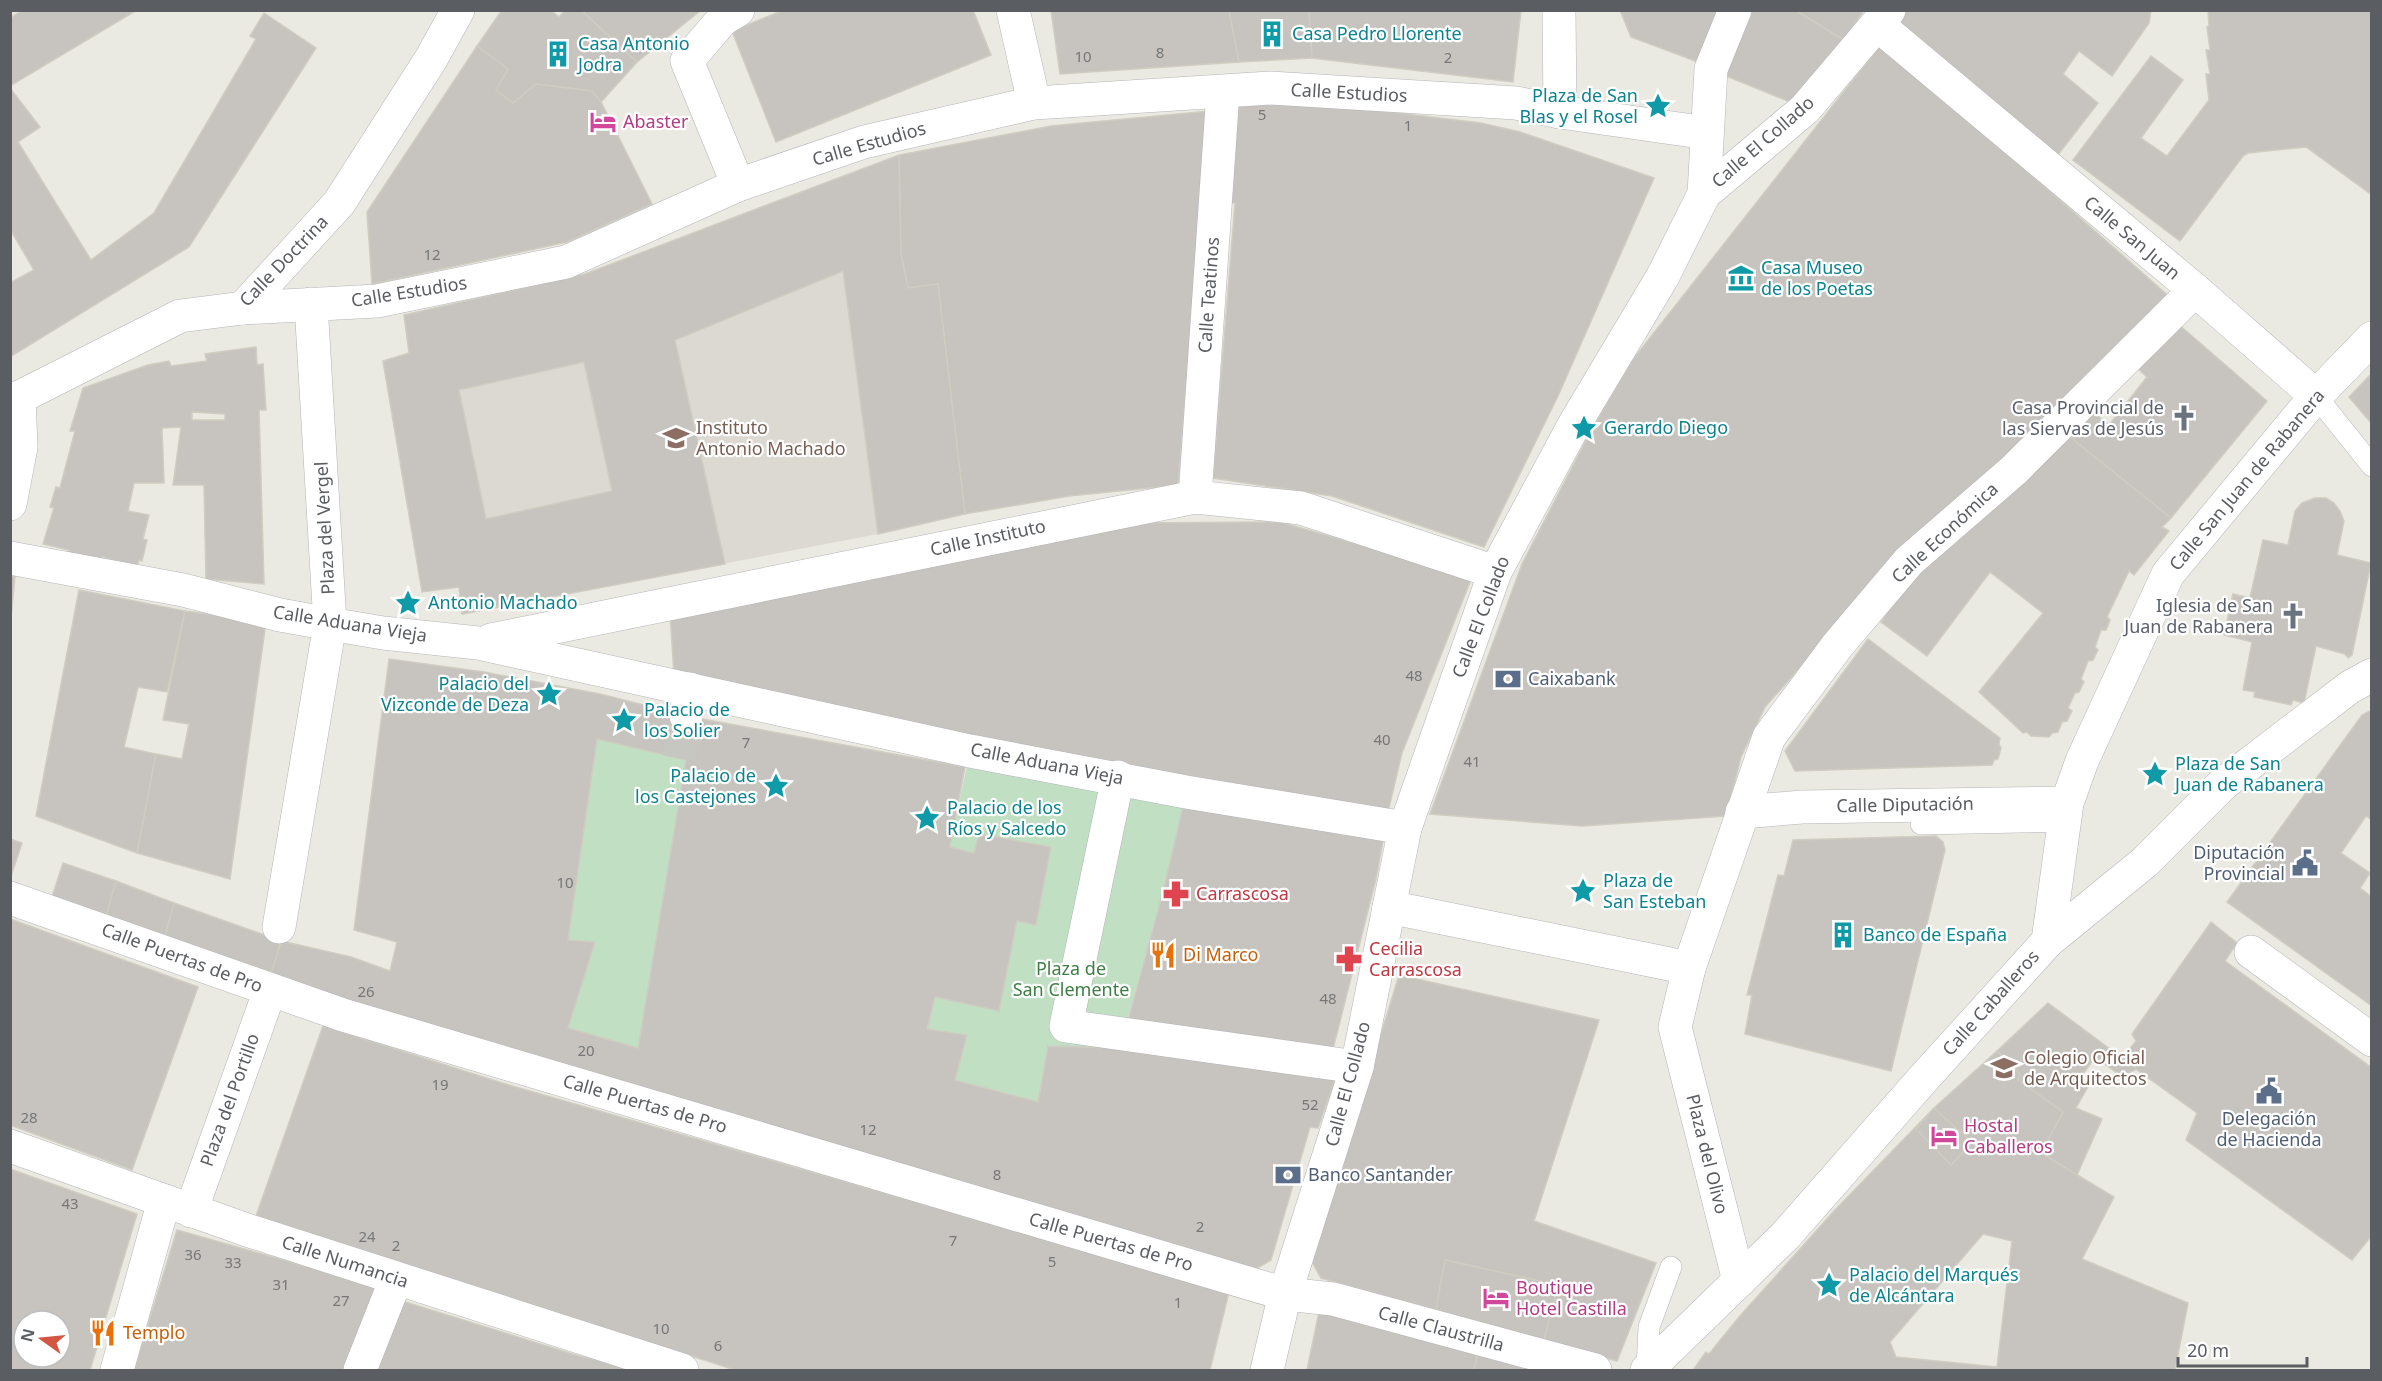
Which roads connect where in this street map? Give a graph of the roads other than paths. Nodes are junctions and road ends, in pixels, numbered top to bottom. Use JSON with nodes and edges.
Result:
{"nodes":[{"id":1,"x":458,"y":10,"type":"edge"},
{"id":2,"x":738,"y":10,"type":"edge"},
{"id":3,"x":1013,"y":10,"type":"edge"},
{"id":4,"x":1559,"y":10,"type":"edge"},
{"id":5,"x":1735,"y":10,"type":"edge"},
{"id":6,"x":1884,"y":18,"type":"edge"},
{"id":7,"x":1223,"y":92,"type":"junction"},
{"id":8,"x":1034,"y":103,"type":"junction"},
{"id":9,"x":1560,"y":112,"type":"junction"},
{"id":10,"x":1707,"y":133,"type":"junction"},
{"id":11,"x":738,"y":185,"type":"junction"},
{"id":12,"x":1704,"y":194,"type":"junction"},
{"id":13,"x":2195,"y":290,"type":"junction"},
{"id":14,"x":311,"y":304,"type":"junction"},
{"id":15,"x":243,"y":308,"type":"junction"},
{"id":16,"x":2372,"y":338,"type":"edge"},
{"id":17,"x":2316,"y":396,"type":"junction"},
{"id":18,"x":15,"y":400,"type":"edge"},
{"id":19,"x":2372,"y":466,"type":"edge"},
{"id":20,"x":1195,"y":497,"type":"junction"},
{"id":21,"x":10,"y":504,"type":"edge"},
{"id":22,"x":10,"y":558,"type":"edge"},
{"id":23,"x":1495,"y":572,"type":"junction"},
{"id":24,"x":330,"y":624,"type":"junction"},
{"id":25,"x":478,"y":643,"type":"junction"},
{"id":26,"x":2372,"y":675,"type":"edge"},
{"id":27,"x":1118,"y":777,"type":"junction"},
{"id":28,"x":1742,"y":812,"type":"junction"},
{"id":29,"x":2066,"y":812,"type":"junction"},
{"id":30,"x":1921,"y":824,"type":"dead end"},
{"id":31,"x":1405,"y":828,"type":"junction"},
{"id":32,"x":10,"y":898,"type":"edge"},
{"id":33,"x":1389,"y":907,"type":"junction"},
{"id":34,"x":279,"y":927,"type":"dead end"},
{"id":35,"x":2048,"y":941,"type":"junction"},
{"id":36,"x":2251,"y":952,"type":"dead end"},
{"id":37,"x":1689,"y":968,"type":"junction"},
{"id":38,"x":270,"y":990,"type":"junction"},
{"id":39,"x":2372,"y":1040,"type":"edge"},
{"id":40,"x":1357,"y":1067,"type":"junction"},
{"id":41,"x":10,"y":1146,"type":"edge"},
{"id":42,"x":178,"y":1206,"type":"junction"},
{"id":43,"x":1671,"y":1267,"type":"dead end"},
{"id":44,"x":396,"y":1279,"type":"junction"},
{"id":45,"x":1739,"y":1281,"type":"junction"},
{"id":46,"x":1285,"y":1294,"type":"junction"},
{"id":47,"x":117,"y":1371,"type":"edge"},
{"id":48,"x":360,"y":1371,"type":"edge"},
{"id":49,"x":682,"y":1371,"type":"edge"},
{"id":50,"x":1267,"y":1371,"type":"edge"},
{"id":51,"x":1595,"y":1371,"type":"edge"},
{"id":52,"x":1647,"y":1371,"type":"edge"}],
"edges":[{"from":1,"to":15,"type":"street","name":"Calle Doctrina"},
{"from":2,"to":11,"type":"street"},
{"from":3,"to":8,"type":"street"},
{"from":4,"to":9,"type":"street"},
{"from":5,"to":10,"type":"street"},
{"from":6,"to":12,"type":"street","name":"Calle El Collado"},
{"from":6,"to":13,"type":"street","name":"Calle San Juan"},
{"from":7,"to":8,"type":"street","name":"Calle Estudios"},
{"from":7,"to":9,"type":"street","name":"Calle Estudios"},
{"from":7,"to":20,"type":"street","name":"Calle Teatinos"},
{"from":8,"to":11,"type":"street","name":"Calle Estudios"},
{"from":9,"to":10,"type":"street"},
{"from":10,"to":12,"type":"street"},
{"from":11,"to":14,"type":"street","name":"Calle Estudios"},
{"from":12,"to":23,"type":"street","name":"Calle El Collado"},
{"from":13,"to":17,"type":"street","name":"Calle San Juan"},
{"from":13,"to":28,"type":"street","name":"Calle Económica"},
{"from":14,"to":15,"type":"street","name":"Calle Estudios"},
{"from":14,"to":24,"type":"street","name":"Plaza del Vergel"},
{"from":15,"to":18,"type":"street","name":"Calle Doctrina"},
{"from":16,"to":17,"type":"street","name":"Calle San Juan de Rabanera"},
{"from":17,"to":19,"type":"lane","name":"Calle San Juan"},
{"from":17,"to":29,"type":"street","name":"Calle San Juan de Rabanera"},
{"from":18,"to":21,"type":"street"},
{"from":20,"to":23,"type":"street","name":"Calle Instituto"},
{"from":20,"to":25,"type":"street","name":"Calle Instituto"},
{"from":22,"to":24,"type":"street","name":"Calle Aduana Vieja"},
{"from":23,"to":31,"type":"street","name":"Calle El Collado"},
{"from":24,"to":25,"type":"street","name":"Calle Aduana Vieja"},
{"from":24,"to":34,"type":"street","name":"Plaza del Vergel"},
{"from":25,"to":27,"type":"street","name":"Calle Aduana Vieja"},
{"from":26,"to":35,"type":"street","name":"Calle Caballeros"},
{"from":27,"to":31,"type":"street","name":"Calle Aduana Vieja"},
{"from":27,"to":40,"type":"street"},
{"from":28,"to":29,"type":"street","name":"Calle Diputación"},
{"from":28,"to":37,"type":"street"},
{"from":29,"to":30,"type":"lane"},
{"from":29,"to":35,"type":"street","name":"Calle San Juan de Rabanera"},
{"from":31,"to":33,"type":"street","name":"Calle El Collado"},
{"from":32,"to":38,"type":"street","name":"Calle Puertas de Pro"},
{"from":33,"to":37,"type":"street"},
{"from":33,"to":40,"type":"street","name":"Calle El Collado"},
{"from":35,"to":45,"type":"street","name":"Calle Caballeros"},
{"from":36,"to":39,"type":"street"},
{"from":37,"to":45,"type":"street","name":"Plaza del Olivo"},
{"from":38,"to":42,"type":"street","name":"Plaza del Portillo"},
{"from":38,"to":46,"type":"street","name":"Calle Puertas de Pro"},
{"from":40,"to":46,"type":"street","name":"Calle El Collado"},
{"from":41,"to":42,"type":"street","name":"Calle Numancia"},
{"from":42,"to":44,"type":"street","name":"Calle Numancia"},
{"from":42,"to":47,"type":"street","name":"Plaza del Portillo"},
{"from":43,"to":52,"type":"lane"},
{"from":44,"to":48,"type":"street"},
{"from":44,"to":49,"type":"street","name":"Calle Numancia"},
{"from":45,"to":52,"type":"street","name":"Calle Caballeros"},
{"from":46,"to":50,"type":"street","name":"Calle El Collado"},
{"from":46,"to":51,"type":"street","name":"Calle Claustrilla"}]}
